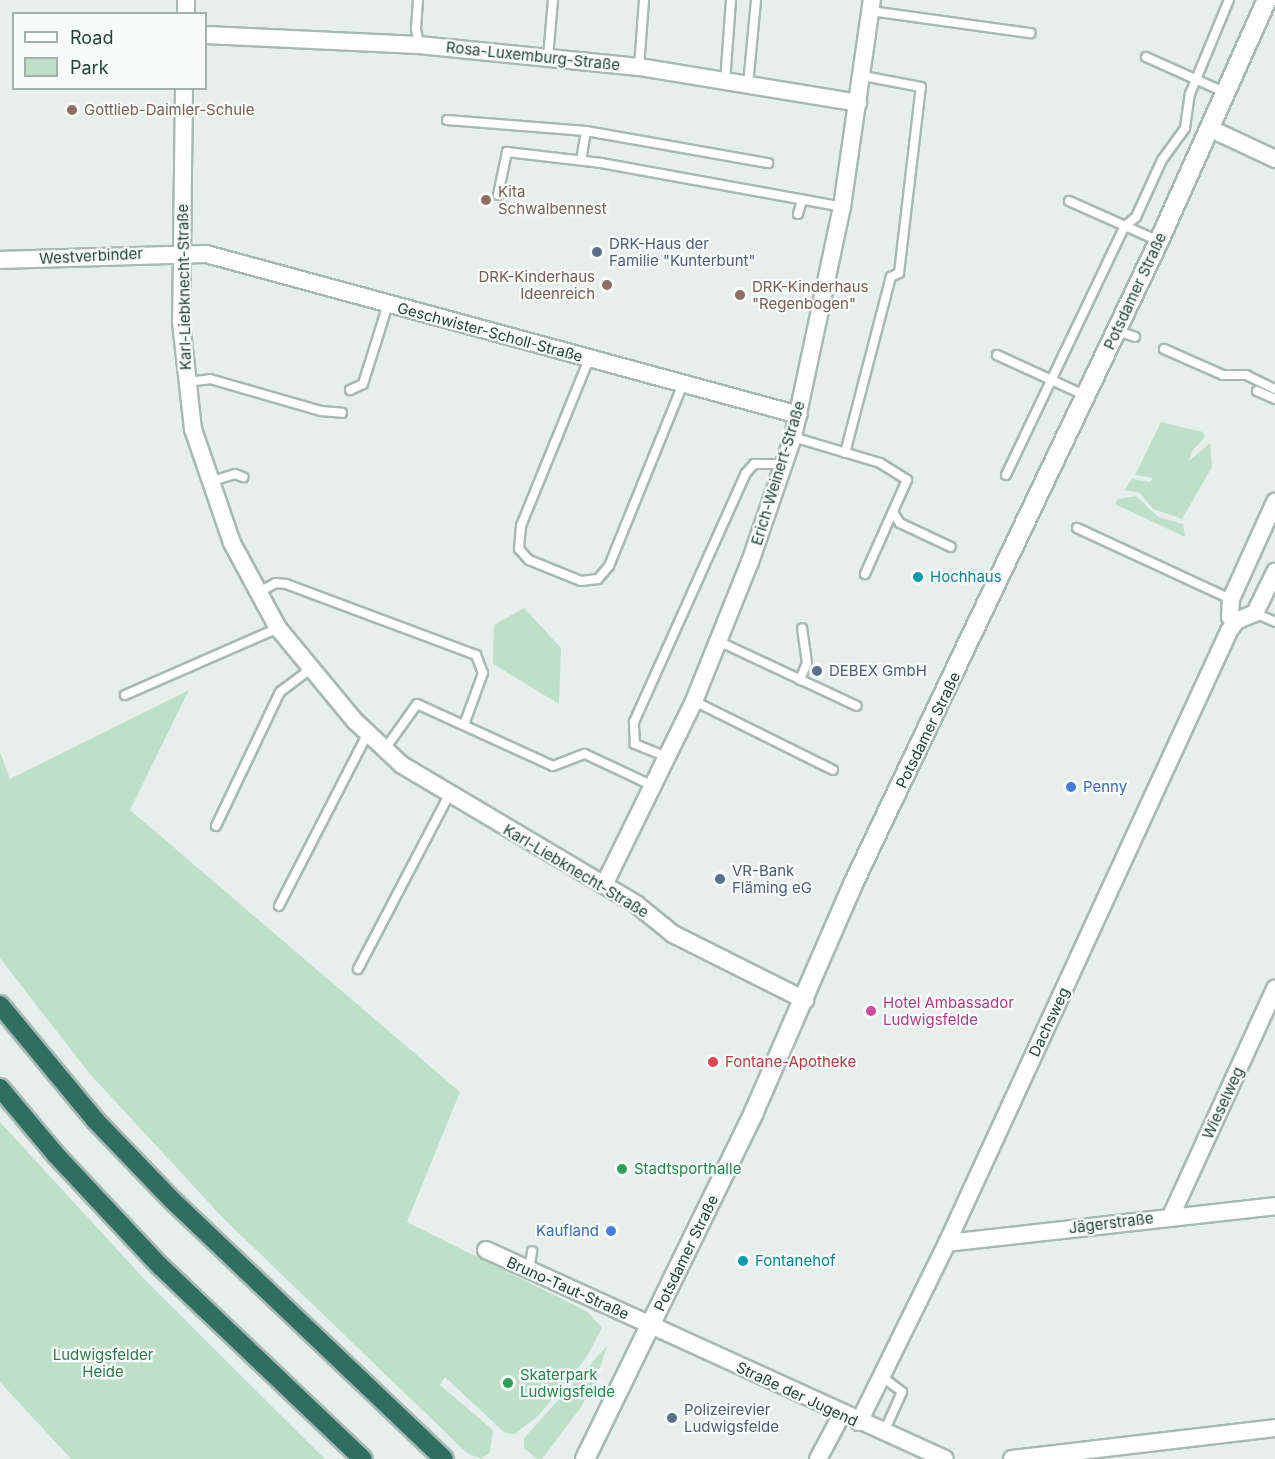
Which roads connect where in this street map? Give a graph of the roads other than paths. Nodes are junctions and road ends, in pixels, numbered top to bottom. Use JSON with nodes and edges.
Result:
{"nodes":[{"id":1,"x":418,"y":0,"type":"edge"},
{"id":2,"x":553,"y":0,"type":"edge"},
{"id":3,"x":644,"y":0,"type":"edge"},
{"id":4,"x":731,"y":0,"type":"edge"},
{"id":5,"x":756,"y":0,"type":"edge"},
{"id":6,"x":1229,"y":0,"type":"edge"},
{"id":7,"x":1267,"y":0,"type":"edge"},
{"id":8,"x":872,"y":6,"type":"edge"},
{"id":9,"x":1030,"y":33,"type":"dead end"},
{"id":10,"x":207,"y":34,"type":"edge"},
{"id":11,"x":419,"y":45,"type":"junction"},
{"id":12,"x":548,"y":57,"type":"junction"},
{"id":13,"x":1146,"y":57,"type":"dead end"},
{"id":14,"x":639,"y":66,"type":"junction"},
{"id":15,"x":863,"y":76,"type":"junction"},
{"id":16,"x":1196,"y":80,"type":"junction"},
{"id":17,"x":725,"y":82,"type":"junction"},
{"id":18,"x":748,"y":86,"type":"junction"},
{"id":19,"x":184,"y":90,"type":"edge"},
{"id":20,"x":1227,"y":94,"type":"junction"},
{"id":21,"x":858,"y":103,"type":"junction"},
{"id":22,"x":447,"y":120,"type":"dead end"},
{"id":23,"x":1211,"y":129,"type":"junction"},
{"id":24,"x":586,"y":131,"type":"junction"},
{"id":25,"x":1275,"y":159,"type":"edge"},
{"id":26,"x":581,"y":160,"type":"junction"},
{"id":27,"x":768,"y":163,"type":"dead end"},
{"id":28,"x":498,"y":195,"type":"dead end"},
{"id":29,"x":802,"y":200,"type":"junction"},
{"id":30,"x":1069,"y":201,"type":"dead end"},
{"id":31,"x":842,"y":207,"type":"junction"},
{"id":32,"x":798,"y":214,"type":"dead end"},
{"id":33,"x":1125,"y":226,"type":"junction"},
{"id":34,"x":1159,"y":241,"type":"junction"},
{"id":35,"x":182,"y":253,"type":"junction"},
{"id":36,"x":0,"y":260,"type":"edge"},
{"id":37,"x":388,"y":304,"type":"junction"},
{"id":38,"x":1117,"y":331,"type":"junction"},
{"id":39,"x":1135,"y":337,"type":"dead end"},
{"id":40,"x":1164,"y":349,"type":"dead end"},
{"id":41,"x":997,"y":355,"type":"dead end"},
{"id":42,"x":589,"y":359,"type":"junction"},
{"id":43,"x":1052,"y":380,"type":"junction"},
{"id":44,"x":186,"y":382,"type":"junction"},
{"id":45,"x":682,"y":386,"type":"junction"},
{"id":46,"x":1275,"y":389,"type":"edge"},
{"id":47,"x":350,"y":390,"type":"dead end"},
{"id":48,"x":1257,"y":391,"type":"dead end"},
{"id":49,"x":1086,"y":396,"type":"junction"},
{"id":50,"x":1275,"y":399,"type":"edge"},
{"id":51,"x":342,"y":413,"type":"dead end"},
{"id":52,"x":799,"y":415,"type":"junction"},
{"id":53,"x":793,"y":437,"type":"junction"},
{"id":54,"x":846,"y":453,"type":"junction"},
{"id":55,"x":784,"y":464,"type":"junction"},
{"id":56,"x":1006,"y":476,"type":"dead end"},
{"id":57,"x":243,"y":477,"type":"dead end"},
{"id":58,"x":208,"y":482,"type":"junction"},
{"id":59,"x":1275,"y":502,"type":"edge"},
{"id":60,"x":893,"y":512,"type":"junction"},
{"id":61,"x":1077,"y":528,"type":"dead end"},
{"id":62,"x":951,"y":546,"type":"dead end"},
{"id":63,"x":1275,"y":572,"type":"edge"},
{"id":64,"x":865,"y":574,"type":"dead end"},
{"id":65,"x":257,"y":593,"type":"junction"},
{"id":66,"x":1231,"y":599,"type":"junction"},
{"id":67,"x":1255,"y":613,"type":"junction"},
{"id":68,"x":1236,"y":621,"type":"junction"},
{"id":69,"x":1275,"y":622,"type":"edge"},
{"id":70,"x":278,"y":628,"type":"junction"},
{"id":71,"x":802,"y":628,"type":"dead end"},
{"id":72,"x":718,"y":641,"type":"junction"},
{"id":73,"x":310,"y":669,"type":"junction"},
{"id":74,"x":800,"y":680,"type":"junction"},
{"id":75,"x":125,"y":695,"type":"dead end"},
{"id":76,"x":694,"y":701,"type":"junction"},
{"id":77,"x":857,"y":706,"type":"dead end"},
{"id":78,"x":464,"y":725,"type":"junction"},
{"id":79,"x":368,"y":733,"type":"junction"},
{"id":80,"x":385,"y":749,"type":"junction"},
{"id":81,"x":667,"y":757,"type":"junction"},
{"id":82,"x":833,"y":770,"type":"dead end"},
{"id":83,"x":654,"y":786,"type":"junction"},
{"id":84,"x":450,"y":793,"type":"junction"},
{"id":85,"x":216,"y":826,"type":"dead end"},
{"id":86,"x":604,"y":885,"type":"junction"},
{"id":87,"x":279,"y":906,"type":"dead end"},
{"id":88,"x":358,"y":969,"type":"dead end"},
{"id":89,"x":1275,"y":989,"type":"edge"},
{"id":90,"x":805,"y":1000,"type":"junction"},
{"id":91,"x":0,"y":1005,"type":"edge"},
{"id":92,"x":0,"y":1088,"type":"edge"},
{"id":93,"x":1275,"y":1206,"type":"edge"},
{"id":94,"x":1172,"y":1216,"type":"junction"},
{"id":95,"x":947,"y":1243,"type":"junction"},
{"id":96,"x":486,"y":1250,"type":"dead end"},
{"id":97,"x":532,"y":1251,"type":"dead end"},
{"id":98,"x":529,"y":1271,"type":"junction"},
{"id":99,"x":650,"y":1326,"type":"junction"},
{"id":100,"x":880,"y":1376,"type":"junction"},
{"id":101,"x":842,"y":1414,"type":"junction"},
{"id":102,"x":859,"y":1422,"type":"junction"},
{"id":103,"x":1275,"y":1428,"type":"edge"},
{"id":104,"x":884,"y":1433,"type":"junction"},
{"id":105,"x":363,"y":1459,"type":"edge"},
{"id":106,"x":444,"y":1459,"type":"edge"},
{"id":107,"x":585,"y":1459,"type":"edge"},
{"id":108,"x":818,"y":1459,"type":"edge"},
{"id":109,"x":945,"y":1459,"type":"edge"},
{"id":110,"x":1012,"y":1459,"type":"edge"}],
"edges":[{"from":1,"to":11,"type":"lane"},
{"from":2,"to":12,"type":"lane"},
{"from":3,"to":14,"type":"lane"},
{"from":4,"to":17,"type":"lane"},
{"from":5,"to":18,"type":"lane"},
{"from":6,"to":16,"type":"lane"},
{"from":7,"to":20,"type":"main road","name":"Potsdamer Straße"},
{"from":8,"to":9,"type":"lane"},
{"from":8,"to":15,"type":"street","name":"Erich-Weinert-Straße"},
{"from":10,"to":11,"type":"street","name":"Rosa-Luxemburg-Straße"},
{"from":11,"to":12,"type":"street","name":"Rosa-Luxemburg-Straße"},
{"from":12,"to":14,"type":"street","name":"Rosa-Luxemburg-Straße"},
{"from":13,"to":16,"type":"lane"},
{"from":14,"to":17,"type":"street","name":"Rosa-Luxemburg-Straße"},
{"from":15,"to":21,"type":"street","name":"Erich-Weinert-Straße"},
{"from":15,"to":54,"type":"lane"},
{"from":16,"to":20,"type":"lane"},
{"from":16,"to":33,"type":"lane"},
{"from":17,"to":18,"type":"street","name":"Rosa-Luxemburg-Straße"},
{"from":18,"to":21,"type":"street","name":"Rosa-Luxemburg-Straße"},
{"from":19,"to":35,"type":"street","name":"Karl-Liebknecht-Straße"},
{"from":20,"to":23,"type":"main road","name":"Potsdamer Straße"},
{"from":21,"to":31,"type":"street","name":"Erich-Weinert-Straße"},
{"from":22,"to":24,"type":"lane"},
{"from":23,"to":25,"type":"street"},
{"from":23,"to":34,"type":"main road","name":"Potsdamer Straße"},
{"from":24,"to":26,"type":"lane"},
{"from":24,"to":27,"type":"lane"},
{"from":26,"to":28,"type":"lane"},
{"from":26,"to":29,"type":"lane"},
{"from":29,"to":31,"type":"lane"},
{"from":29,"to":32,"type":"lane"},
{"from":30,"to":33,"type":"lane"},
{"from":31,"to":52,"type":"street","name":"Erich-Weinert-Straße"},
{"from":33,"to":34,"type":"lane"},
{"from":33,"to":43,"type":"lane"},
{"from":34,"to":38,"type":"main road","name":"Potsdamer Straße"},
{"from":35,"to":36,"type":"street","name":"Westverbinder"},
{"from":35,"to":37,"type":"street","name":"Geschwister-Scholl-Straße"},
{"from":35,"to":44,"type":"street","name":"Karl-Liebknecht-Straße"},
{"from":37,"to":42,"type":"street","name":"Geschwister-Scholl-Straße"},
{"from":37,"to":47,"type":"lane"},
{"from":38,"to":39,"type":"lane"},
{"from":38,"to":49,"type":"main road","name":"Potsdamer Straße"},
{"from":40,"to":46,"type":"lane"},
{"from":41,"to":43,"type":"lane"},
{"from":42,"to":45,"type":"street","name":"Geschwister-Scholl-Straße"},
{"from":42,"to":45,"type":"lane"},
{"from":43,"to":49,"type":"lane"},
{"from":43,"to":56,"type":"lane"},
{"from":44,"to":51,"type":"lane"},
{"from":44,"to":58,"type":"street","name":"Karl-Liebknecht-Straße"},
{"from":45,"to":52,"type":"street","name":"Geschwister-Scholl-Straße"},
{"from":48,"to":50,"type":"lane"},
{"from":49,"to":90,"type":"main road","name":"Potsdamer Straße"},
{"from":52,"to":53,"type":"street","name":"Erich-Weinert-Straße"},
{"from":53,"to":54,"type":"lane"},
{"from":53,"to":55,"type":"street","name":"Erich-Weinert-Straße"},
{"from":54,"to":60,"type":"lane"},
{"from":55,"to":72,"type":"street","name":"Erich-Weinert-Straße"},
{"from":55,"to":81,"type":"lane"},
{"from":57,"to":58,"type":"lane"},
{"from":58,"to":65,"type":"street","name":"Karl-Liebknecht-Straße"},
{"from":59,"to":66,"type":"street"},
{"from":60,"to":62,"type":"lane"},
{"from":60,"to":64,"type":"lane"},
{"from":61,"to":66,"type":"lane"},
{"from":63,"to":67,"type":"street"},
{"from":65,"to":70,"type":"street","name":"Karl-Liebknecht-Straße"},
{"from":65,"to":78,"type":"lane"},
{"from":66,"to":68,"type":"street"},
{"from":67,"to":68,"type":"street"},
{"from":67,"to":69,"type":"lane"},
{"from":68,"to":95,"type":"street","name":"Dachsweg"},
{"from":70,"to":73,"type":"street","name":"Karl-Liebknecht-Straße"},
{"from":70,"to":75,"type":"lane"},
{"from":71,"to":74,"type":"lane"},
{"from":72,"to":74,"type":"lane"},
{"from":72,"to":76,"type":"street","name":"Erich-Weinert-Straße"},
{"from":73,"to":79,"type":"street","name":"Karl-Liebknecht-Straße"},
{"from":73,"to":85,"type":"lane"},
{"from":74,"to":77,"type":"lane"},
{"from":76,"to":81,"type":"street","name":"Erich-Weinert-Straße"},
{"from":76,"to":82,"type":"lane"},
{"from":78,"to":80,"type":"lane"},
{"from":78,"to":83,"type":"lane"},
{"from":79,"to":80,"type":"street","name":"Karl-Liebknecht-Straße"},
{"from":79,"to":87,"type":"lane"},
{"from":80,"to":84,"type":"street","name":"Karl-Liebknecht-Straße"},
{"from":81,"to":83,"type":"street","name":"Erich-Weinert-Straße"},
{"from":83,"to":86,"type":"street","name":"Erich-Weinert-Straße"},
{"from":84,"to":86,"type":"street","name":"Karl-Liebknecht-Straße"},
{"from":84,"to":88,"type":"lane"},
{"from":86,"to":90,"type":"street","name":"Karl-Liebknecht-Straße"},
{"from":89,"to":94,"type":"street","name":"Wieselweg"},
{"from":90,"to":99,"type":"main road","name":"Potsdamer Straße"},
{"from":91,"to":106,"type":"highway"},
{"from":92,"to":105,"type":"highway"},
{"from":93,"to":94,"type":"street","name":"Jägerstraße"},
{"from":94,"to":95,"type":"street","name":"Jägerstraße"},
{"from":95,"to":100,"type":"street","name":"Dachsweg"},
{"from":96,"to":98,"type":"street","name":"Bruno-Taut-Straße"},
{"from":97,"to":98,"type":"lane"},
{"from":98,"to":99,"type":"street","name":"Bruno-Taut-Straße"},
{"from":99,"to":101,"type":"street","name":"Straße der Jugend"},
{"from":99,"to":107,"type":"main road","name":"Potsdamer Straße"},
{"from":100,"to":102,"type":"street","name":"Dachsweg"},
{"from":100,"to":104,"type":"lane"},
{"from":101,"to":102,"type":"street","name":"Straße der Jugend"},
{"from":101,"to":108,"type":"street"},
{"from":102,"to":104,"type":"street","name":"Straße der Jugend"},
{"from":103,"to":110,"type":"street"},
{"from":104,"to":109,"type":"street","name":"Straße der Jugend"}]}
